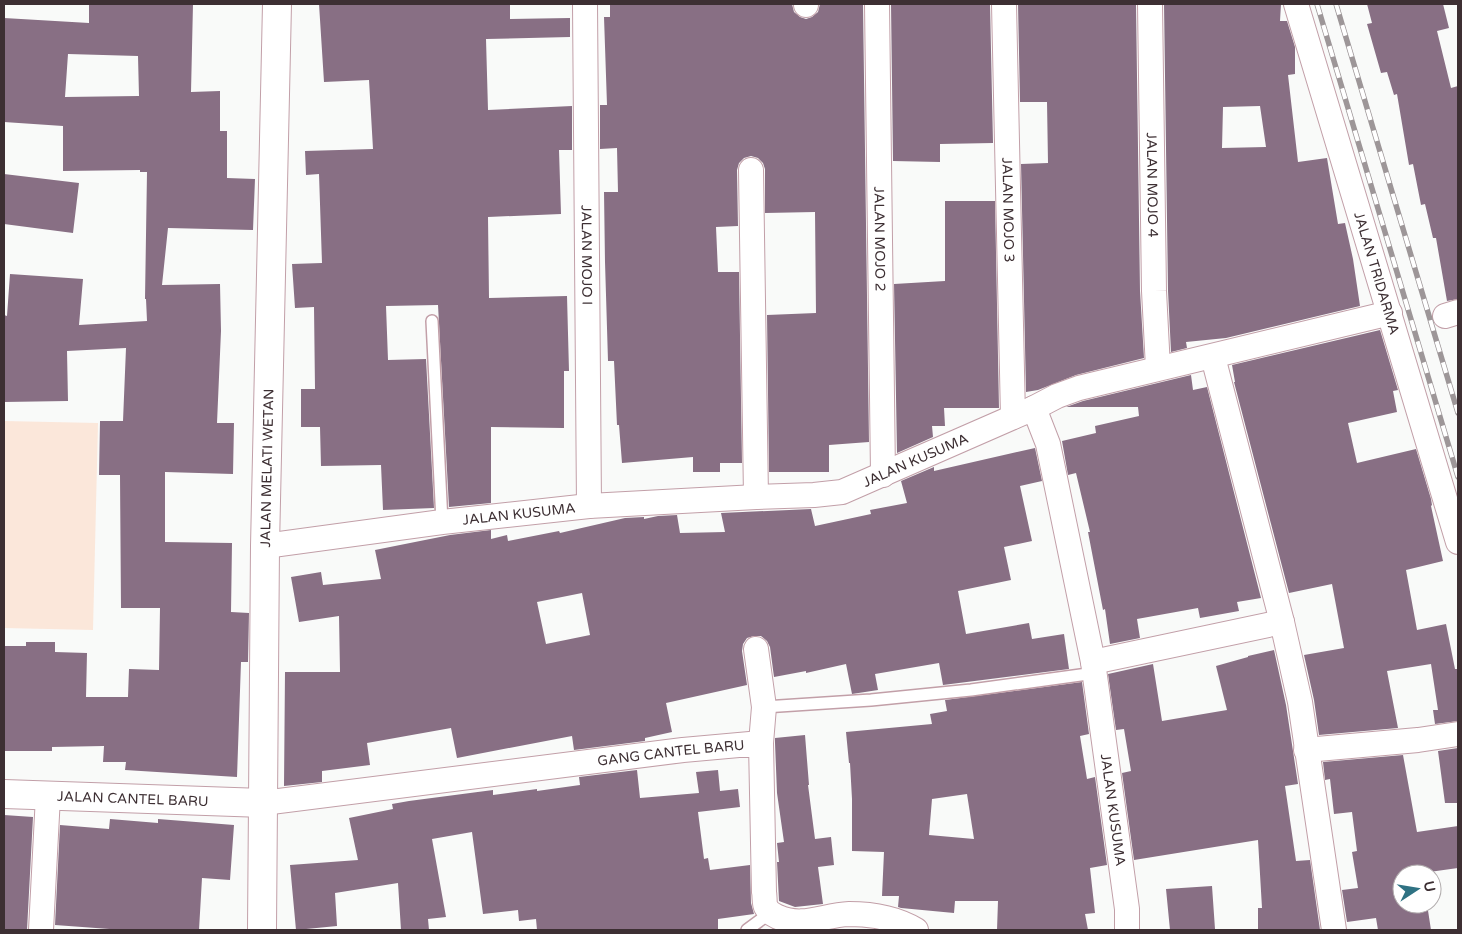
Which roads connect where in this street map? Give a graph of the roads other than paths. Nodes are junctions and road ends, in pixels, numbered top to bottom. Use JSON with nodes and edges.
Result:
{"nodes":[{"id":1,"x":277,"y":4,"type":"edge"},
{"id":2,"x":585,"y":4,"type":"edge"},
{"id":3,"x":877,"y":4,"type":"edge"},
{"id":4,"x":1004,"y":4,"type":"edge"},
{"id":5,"x":1150,"y":4,"type":"edge"},
{"id":6,"x":1296,"y":4,"type":"edge"},
{"id":7,"x":751,"y":170,"type":"dead end"},
{"id":8,"x":1390,"y":313,"type":"junction"},
{"id":9,"x":432,"y":321,"type":"dead end"},
{"id":10,"x":1213,"y":357,"type":"junction"},
{"id":11,"x":1158,"y":368,"type":"junction"},
{"id":12,"x":1024,"y":412,"type":"junction"},
{"id":13,"x":883,"y":475,"type":"junction"},
{"id":14,"x":756,"y":497,"type":"junction"},
{"id":15,"x":589,"y":506,"type":"junction"},
{"id":16,"x":442,"y":522,"type":"junction"},
{"id":17,"x":1458,"y":542,"type":"edge"},
{"id":18,"x":265,"y":546,"type":"junction"},
{"id":19,"x":1282,"y":622,"type":"junction"},
{"id":20,"x":756,"y":649,"type":"dead end"},
{"id":21,"x":1094,"y":668,"type":"junction"},
{"id":22,"x":764,"y":707,"type":"junction"},
{"id":23,"x":1458,"y":734,"type":"edge"},
{"id":24,"x":761,"y":744,"type":"junction"},
{"id":25,"x":1306,"y":750,"type":"junction"},
{"id":26,"x":4,"y":794,"type":"edge"},
{"id":27,"x":48,"y":796,"type":"junction"},
{"id":28,"x":263,"y":802,"type":"junction"},
{"id":29,"x":770,"y":914,"type":"junction"},
{"id":30,"x":802,"y":926,"type":"edge"},
{"id":31,"x":41,"y":930,"type":"edge"},
{"id":32,"x":262,"y":930,"type":"edge"},
{"id":33,"x":747,"y":930,"type":"edge"},
{"id":34,"x":916,"y":930,"type":"edge"},
{"id":35,"x":1127,"y":930,"type":"edge"},
{"id":36,"x":1334,"y":930,"type":"edge"}],
"edges":[{"from":1,"to":18,"type":"street","name":"JALAN MELATI WETAN"},
{"from":2,"to":15,"type":"street","name":"JALAN MOJO I"},
{"from":3,"to":13,"type":"street","name":"JALAN MOJO 2"},
{"from":4,"to":12,"type":"street","name":"JALAN MOJO 3"},
{"from":5,"to":11,"type":"street","name":"JALAN MOJO 4"},
{"from":6,"to":8,"type":"street","name":"JALAN TRIDARMA"},
{"from":7,"to":14,"type":"street"},
{"from":8,"to":10,"type":"street"},
{"from":8,"to":17,"type":"street","name":"JALAN TRIDARMA"},
{"from":9,"to":16,"type":"lane"},
{"from":10,"to":11,"type":"street"},
{"from":10,"to":19,"type":"street"},
{"from":11,"to":12,"type":"street"},
{"from":12,"to":13,"type":"street","name":"JALAN KUSUMA"},
{"from":12,"to":21,"type":"street","name":"JALAN KUSUMA"},
{"from":13,"to":14,"type":"street","name":"JALAN KUSUMA"},
{"from":14,"to":15,"type":"street","name":"JALAN KUSUMA"},
{"from":15,"to":16,"type":"street","name":"JALAN KUSUMA"},
{"from":16,"to":18,"type":"street","name":"JALAN KUSUMA"},
{"from":18,"to":28,"type":"street","name":"JALAN MELATI WETAN"},
{"from":19,"to":21,"type":"street"},
{"from":19,"to":25,"type":"street"},
{"from":20,"to":22,"type":"street"},
{"from":21,"to":22,"type":"lane"},
{"from":21,"to":35,"type":"street","name":"JALAN KUSUMA"},
{"from":22,"to":24,"type":"street"},
{"from":23,"to":25,"type":"street"},
{"from":24,"to":28,"type":"street","name":"GANG CANTEL BARU"},
{"from":24,"to":29,"type":"street","name":"GANG CANTEL BARU"},
{"from":25,"to":36,"type":"street"},
{"from":26,"to":27,"type":"street","name":"JALAN CANTEL BARU"},
{"from":27,"to":28,"type":"street","name":"JALAN CANTEL BARU"},
{"from":27,"to":31,"type":"street"},
{"from":28,"to":32,"type":"street","name":"JALAN MELATI WETAN"},
{"from":29,"to":30,"type":"street"},
{"from":29,"to":33,"type":"lane"},
{"from":30,"to":34,"type":"street"}]}
